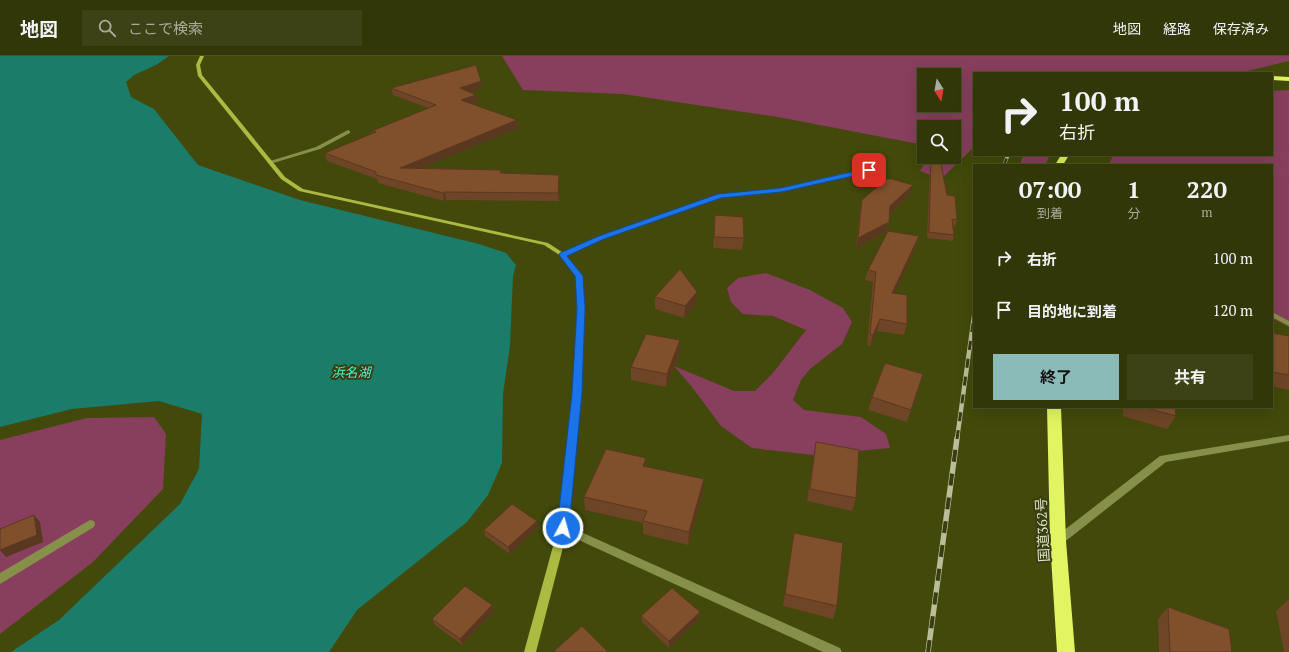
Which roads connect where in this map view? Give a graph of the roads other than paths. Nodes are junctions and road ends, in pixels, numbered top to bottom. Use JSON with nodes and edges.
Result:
{"nodes":[{"id":1,"x":202,"y":56,"type":"edge"},
{"id":2,"x":1273,"y":78,"type":"edge"},
{"id":3,"x":1289,"y":79,"type":"edge"},
{"id":4,"x":348,"y":132,"type":"dead end"},
{"id":5,"x":270,"y":162,"type":"junction"},
{"id":6,"x":877,"y":170,"type":"dead end"},
{"id":7,"x":563,"y":255,"type":"junction"},
{"id":8,"x":1273,"y":315,"type":"edge"},
{"id":9,"x":1289,"y":324,"type":"edge"},
{"id":10,"x":1054,"y":408,"type":"edge"},
{"id":11,"x":1289,"y":438,"type":"edge"},
{"id":12,"x":90,"y":524,"type":"dead end"},
{"id":13,"x":563,"y":528,"type":"junction"},
{"id":14,"x":1058,"y":541,"type":"junction"},
{"id":15,"x":0,"y":579,"type":"edge"},
{"id":16,"x":530,"y":652,"type":"edge"},
{"id":17,"x":836,"y":652,"type":"edge"},
{"id":18,"x":1066,"y":652,"type":"edge"}],
"edges":[{"from":1,"to":5,"type":"street"},
{"from":2,"to":3,"type":"highway"},
{"from":4,"to":5,"type":"street"},
{"from":5,"to":7,"type":"street"},
{"from":6,"to":7,"type":"street"},
{"from":7,"to":13,"type":"street"},
{"from":8,"to":9,"type":"street"},
{"from":10,"to":14,"type":"highway","name":"国道362号"},
{"from":11,"to":14,"type":"street"},
{"from":12,"to":15,"type":"street"},
{"from":13,"to":16,"type":"street"},
{"from":13,"to":17,"type":"street"},
{"from":14,"to":18,"type":"highway","name":"国道362号"}]}
